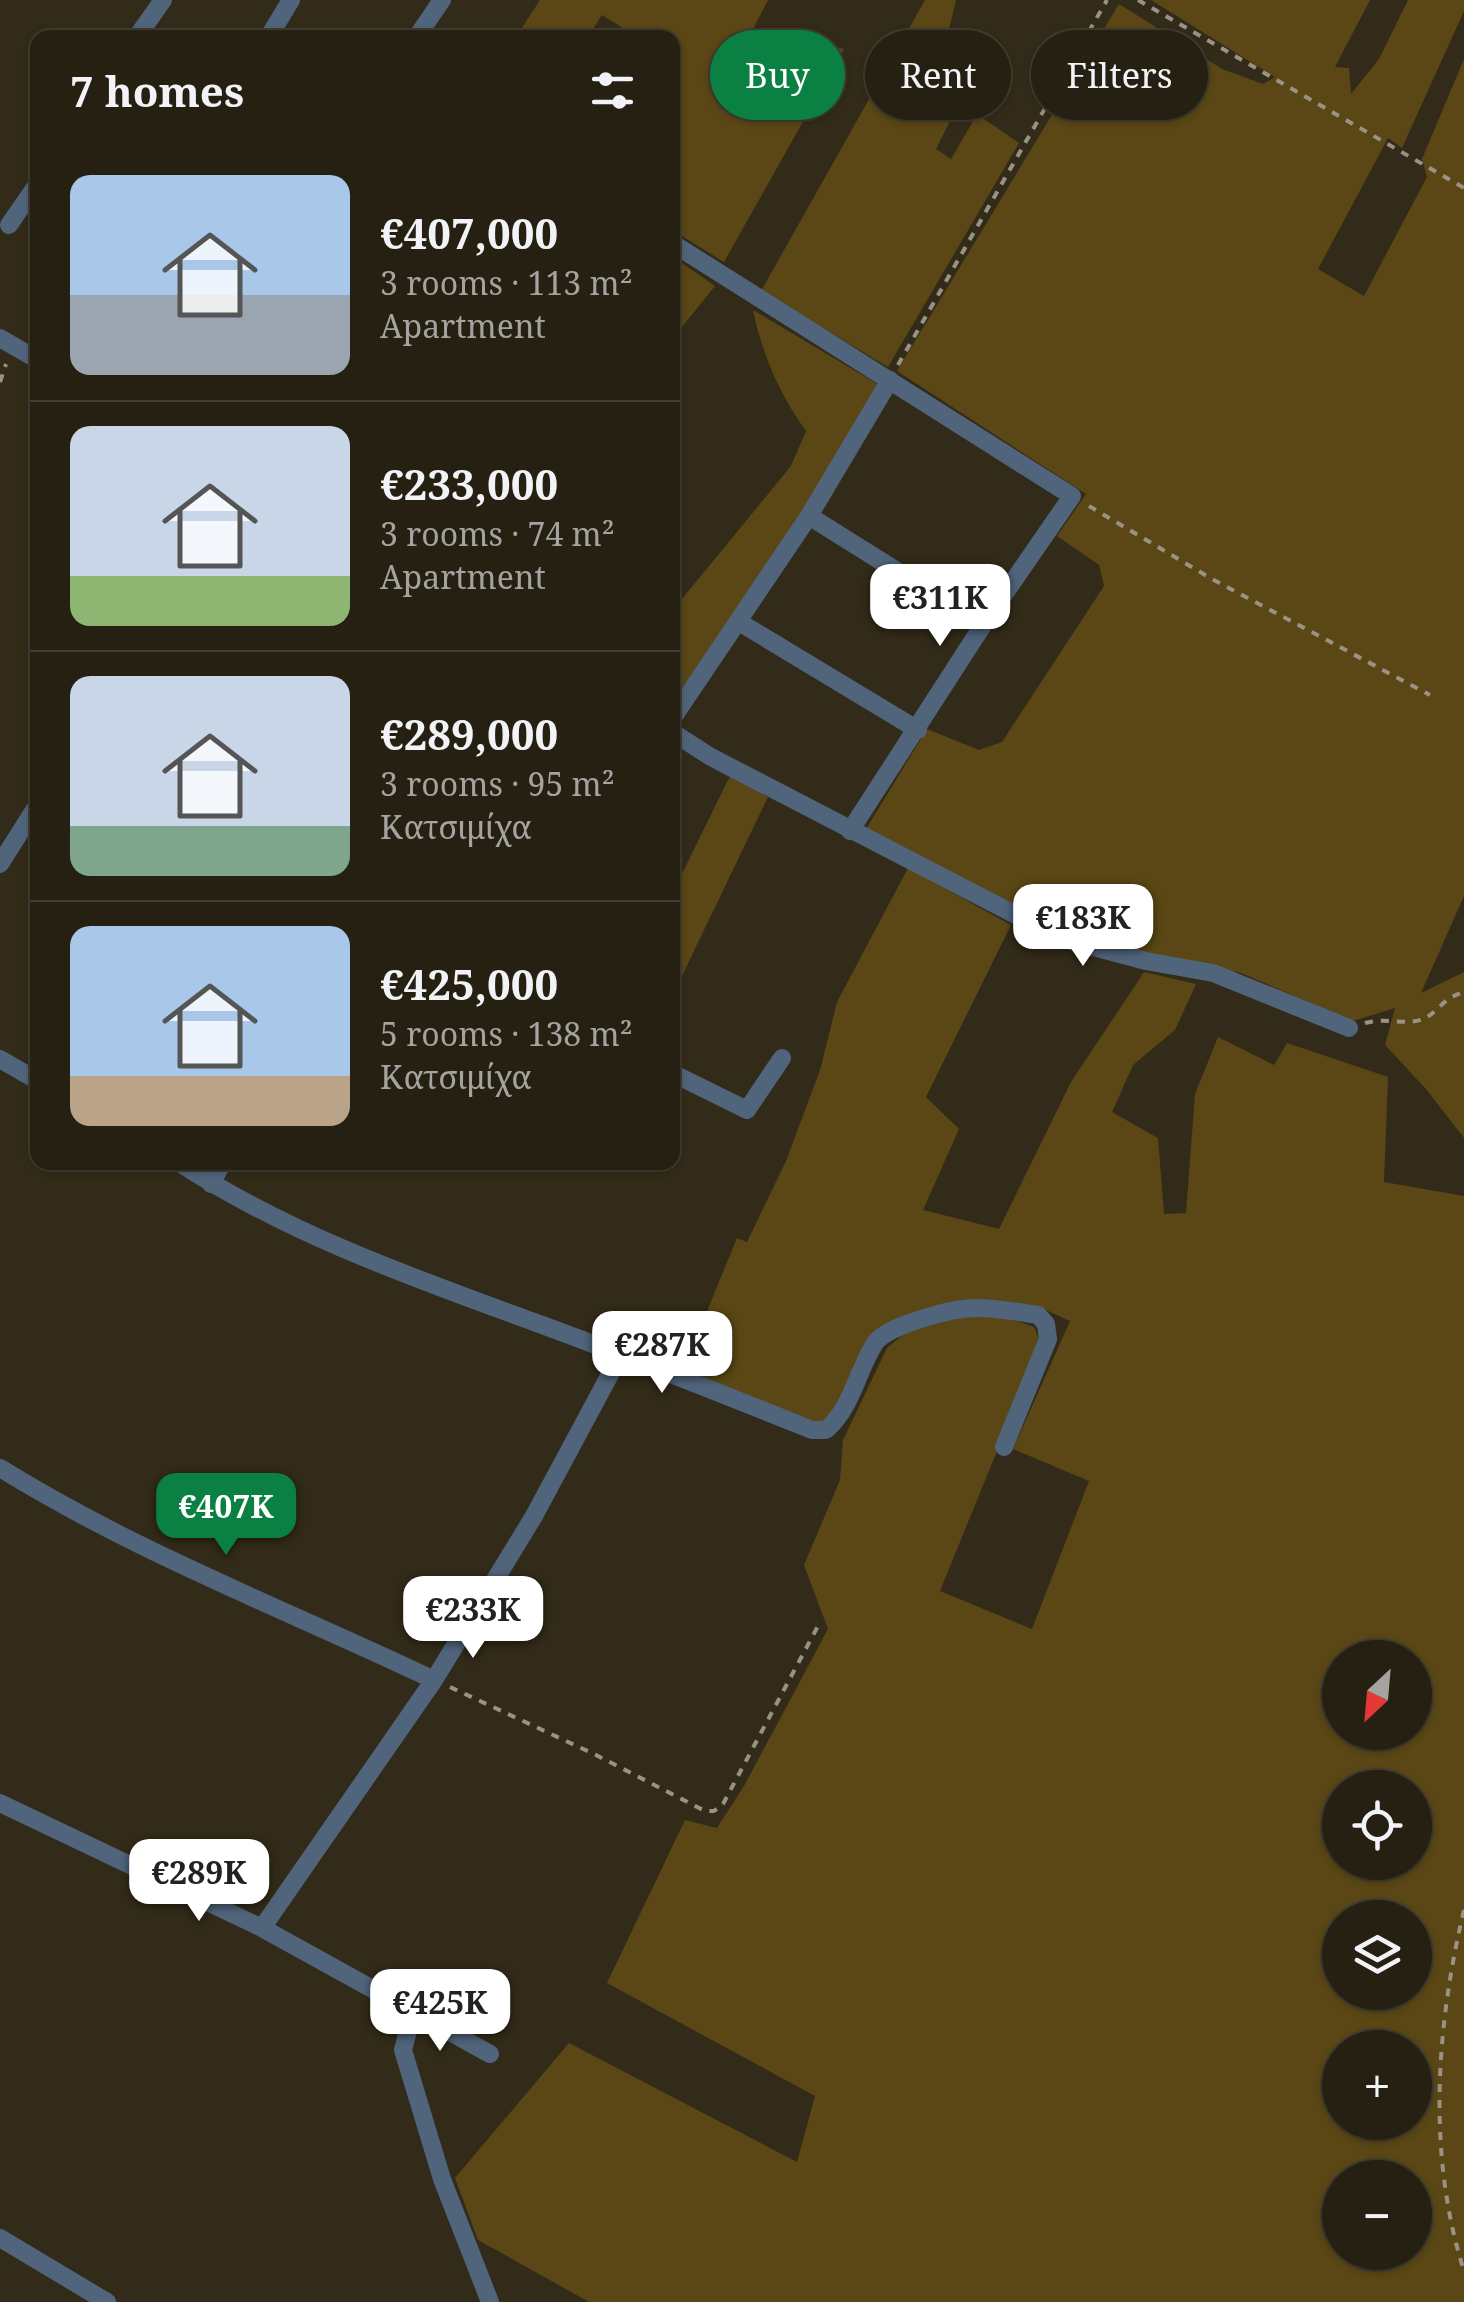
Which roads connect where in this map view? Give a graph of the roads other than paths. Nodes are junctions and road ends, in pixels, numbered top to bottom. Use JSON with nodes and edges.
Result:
{"nodes":[{"id":1,"x":162,"y":0,"type":"edge"},
{"id":2,"x":291,"y":0,"type":"edge"},
{"id":3,"x":442,"y":0,"type":"edge"},
{"id":4,"x":141,"y":30,"type":"edge"},
{"id":5,"x":273,"y":30,"type":"edge"},
{"id":6,"x":421,"y":30,"type":"edge"},
{"id":7,"x":30,"y":195,"type":"edge"},
{"id":8,"x":9,"y":225,"type":"dead end"},
{"id":9,"x":680,"y":248,"type":"edge"},
{"id":10,"x":0,"y":338,"type":"edge"},
{"id":11,"x":30,"y":355,"type":"edge"},
{"id":12,"x":890,"y":380,"type":"junction"},
{"id":13,"x":809,"y":516,"type":"junction"},
{"id":14,"x":739,"y":622,"type":"junction"},
{"id":15,"x":983,"y":624,"type":"junction"},
{"id":16,"x":680,"y":707,"type":"edge"},
{"id":17,"x":918,"y":730,"type":"junction"},
{"id":18,"x":680,"y":737,"type":"edge"},
{"id":19,"x":30,"y":817,"type":"edge"},
{"id":20,"x":850,"y":831,"type":"junction"},
{"id":21,"x":0,"y":864,"type":"edge"},
{"id":22,"x":1349,"y":1028,"type":"road end"},
{"id":23,"x":782,"y":1058,"type":"dead end"},
{"id":24,"x":0,"y":1059,"type":"edge"},
{"id":25,"x":30,"y":1076,"type":"edge"},
{"id":26,"x":680,"y":1078,"type":"edge"},
{"id":27,"x":190,"y":1170,"type":"edge"},
{"id":28,"x":219,"y":1170,"type":"edge"},
{"id":29,"x":211,"y":1184,"type":"junction"},
{"id":30,"x":621,"y":1354,"type":"junction"},
{"id":31,"x":1004,"y":1448,"type":"dead end"},
{"id":32,"x":0,"y":1468,"type":"edge"},
{"id":33,"x":434,"y":1680,"type":"junction"},
{"id":34,"x":0,"y":1804,"type":"edge"},
{"id":35,"x":262,"y":1928,"type":"junction"},
{"id":36,"x":413,"y":2012,"type":"junction"},
{"id":37,"x":490,"y":2054,"type":"dead end"},
{"id":38,"x":0,"y":2238,"type":"edge"},
{"id":39,"x":108,"y":2302,"type":"edge"},
{"id":40,"x":490,"y":2302,"type":"edge"}],
"edges":[{"from":1,"to":4,"type":"street"},
{"from":2,"to":5,"type":"street"},
{"from":3,"to":6,"type":"street"},
{"from":7,"to":8,"type":"street"},
{"from":9,"to":12,"type":"street"},
{"from":10,"to":11,"type":"street"},
{"from":12,"to":13,"type":"street"},
{"from":12,"to":15,"type":"street"},
{"from":13,"to":14,"type":"street"},
{"from":13,"to":15,"type":"street"},
{"from":14,"to":16,"type":"street"},
{"from":14,"to":17,"type":"street"},
{"from":15,"to":17,"type":"street"},
{"from":17,"to":20,"type":"street"},
{"from":18,"to":20,"type":"street"},
{"from":19,"to":21,"type":"street"},
{"from":20,"to":22,"type":"street"},
{"from":23,"to":26,"type":"street"},
{"from":24,"to":25,"type":"street"},
{"from":27,"to":29,"type":"street"},
{"from":28,"to":29,"type":"street"},
{"from":29,"to":30,"type":"street"},
{"from":30,"to":31,"type":"street"},
{"from":30,"to":33,"type":"street"},
{"from":32,"to":33,"type":"street"},
{"from":33,"to":35,"type":"street"},
{"from":34,"to":35,"type":"street"},
{"from":35,"to":36,"type":"street"},
{"from":36,"to":37,"type":"street"},
{"from":36,"to":40,"type":"street"},
{"from":38,"to":39,"type":"street"}]}
